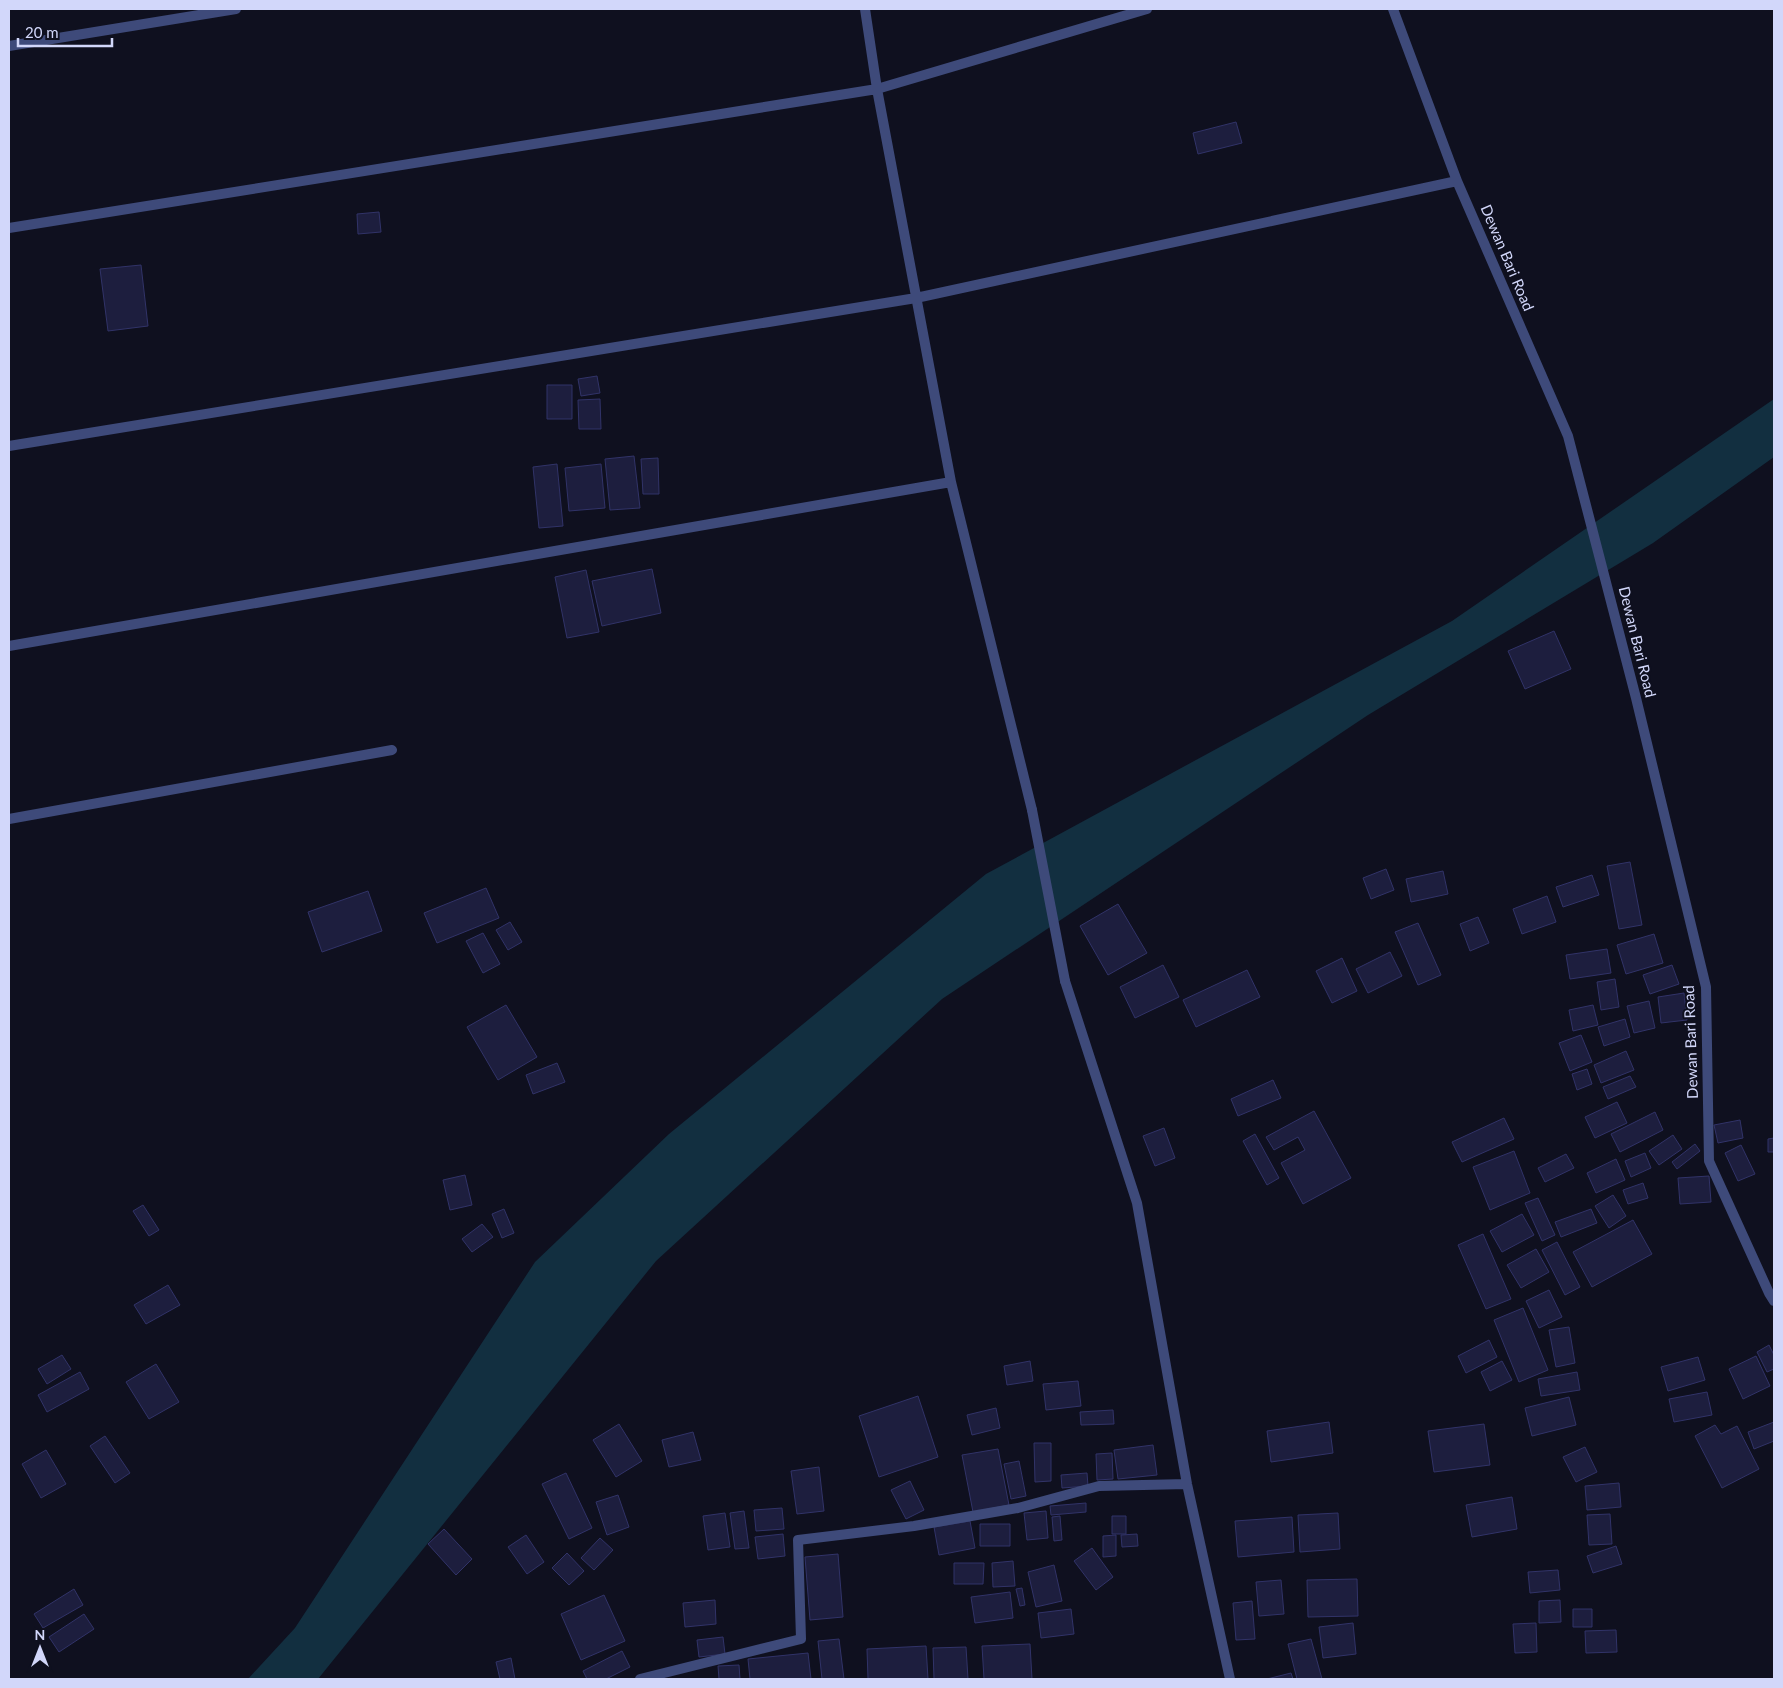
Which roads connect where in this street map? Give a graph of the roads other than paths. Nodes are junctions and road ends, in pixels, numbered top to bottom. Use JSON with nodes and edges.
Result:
{"nodes":[{"id":1,"x":236,"y":9,"type":"edge"},
{"id":2,"x":865,"y":9,"type":"edge"},
{"id":3,"x":1147,"y":9,"type":"edge"},
{"id":4,"x":1393,"y":9,"type":"edge"},
{"id":5,"x":9,"y":46,"type":"edge"},
{"id":6,"x":877,"y":89,"type":"junction"},
{"id":7,"x":1457,"y":180,"type":"junction"},
{"id":8,"x":9,"y":228,"type":"edge"},
{"id":9,"x":916,"y":298,"type":"junction"},
{"id":10,"x":9,"y":446,"type":"edge"},
{"id":11,"x":951,"y":482,"type":"junction"},
{"id":12,"x":9,"y":646,"type":"edge"},
{"id":13,"x":392,"y":750,"type":"dead end"},
{"id":14,"x":9,"y":819,"type":"edge"},
{"id":15,"x":1774,"y":1300,"type":"edge"},
{"id":16,"x":1187,"y":1484,"type":"junction"},
{"id":17,"x":640,"y":1679,"type":"edge"},
{"id":18,"x":1230,"y":1679,"type":"edge"}],
"edges":[{"from":1,"to":5,"type":"street"},
{"from":2,"to":6,"type":"street"},
{"from":3,"to":6,"type":"street"},
{"from":4,"to":7,"type":"street","name":"Dewan Bari Road"},
{"from":6,"to":8,"type":"street"},
{"from":6,"to":9,"type":"street"},
{"from":7,"to":9,"type":"street"},
{"from":7,"to":15,"type":"street","name":"Dewan Bari Road"},
{"from":9,"to":10,"type":"street"},
{"from":9,"to":11,"type":"street"},
{"from":11,"to":12,"type":"street"},
{"from":11,"to":16,"type":"street"},
{"from":13,"to":14,"type":"street"},
{"from":16,"to":17,"type":"street"},
{"from":16,"to":18,"type":"street"}]}
